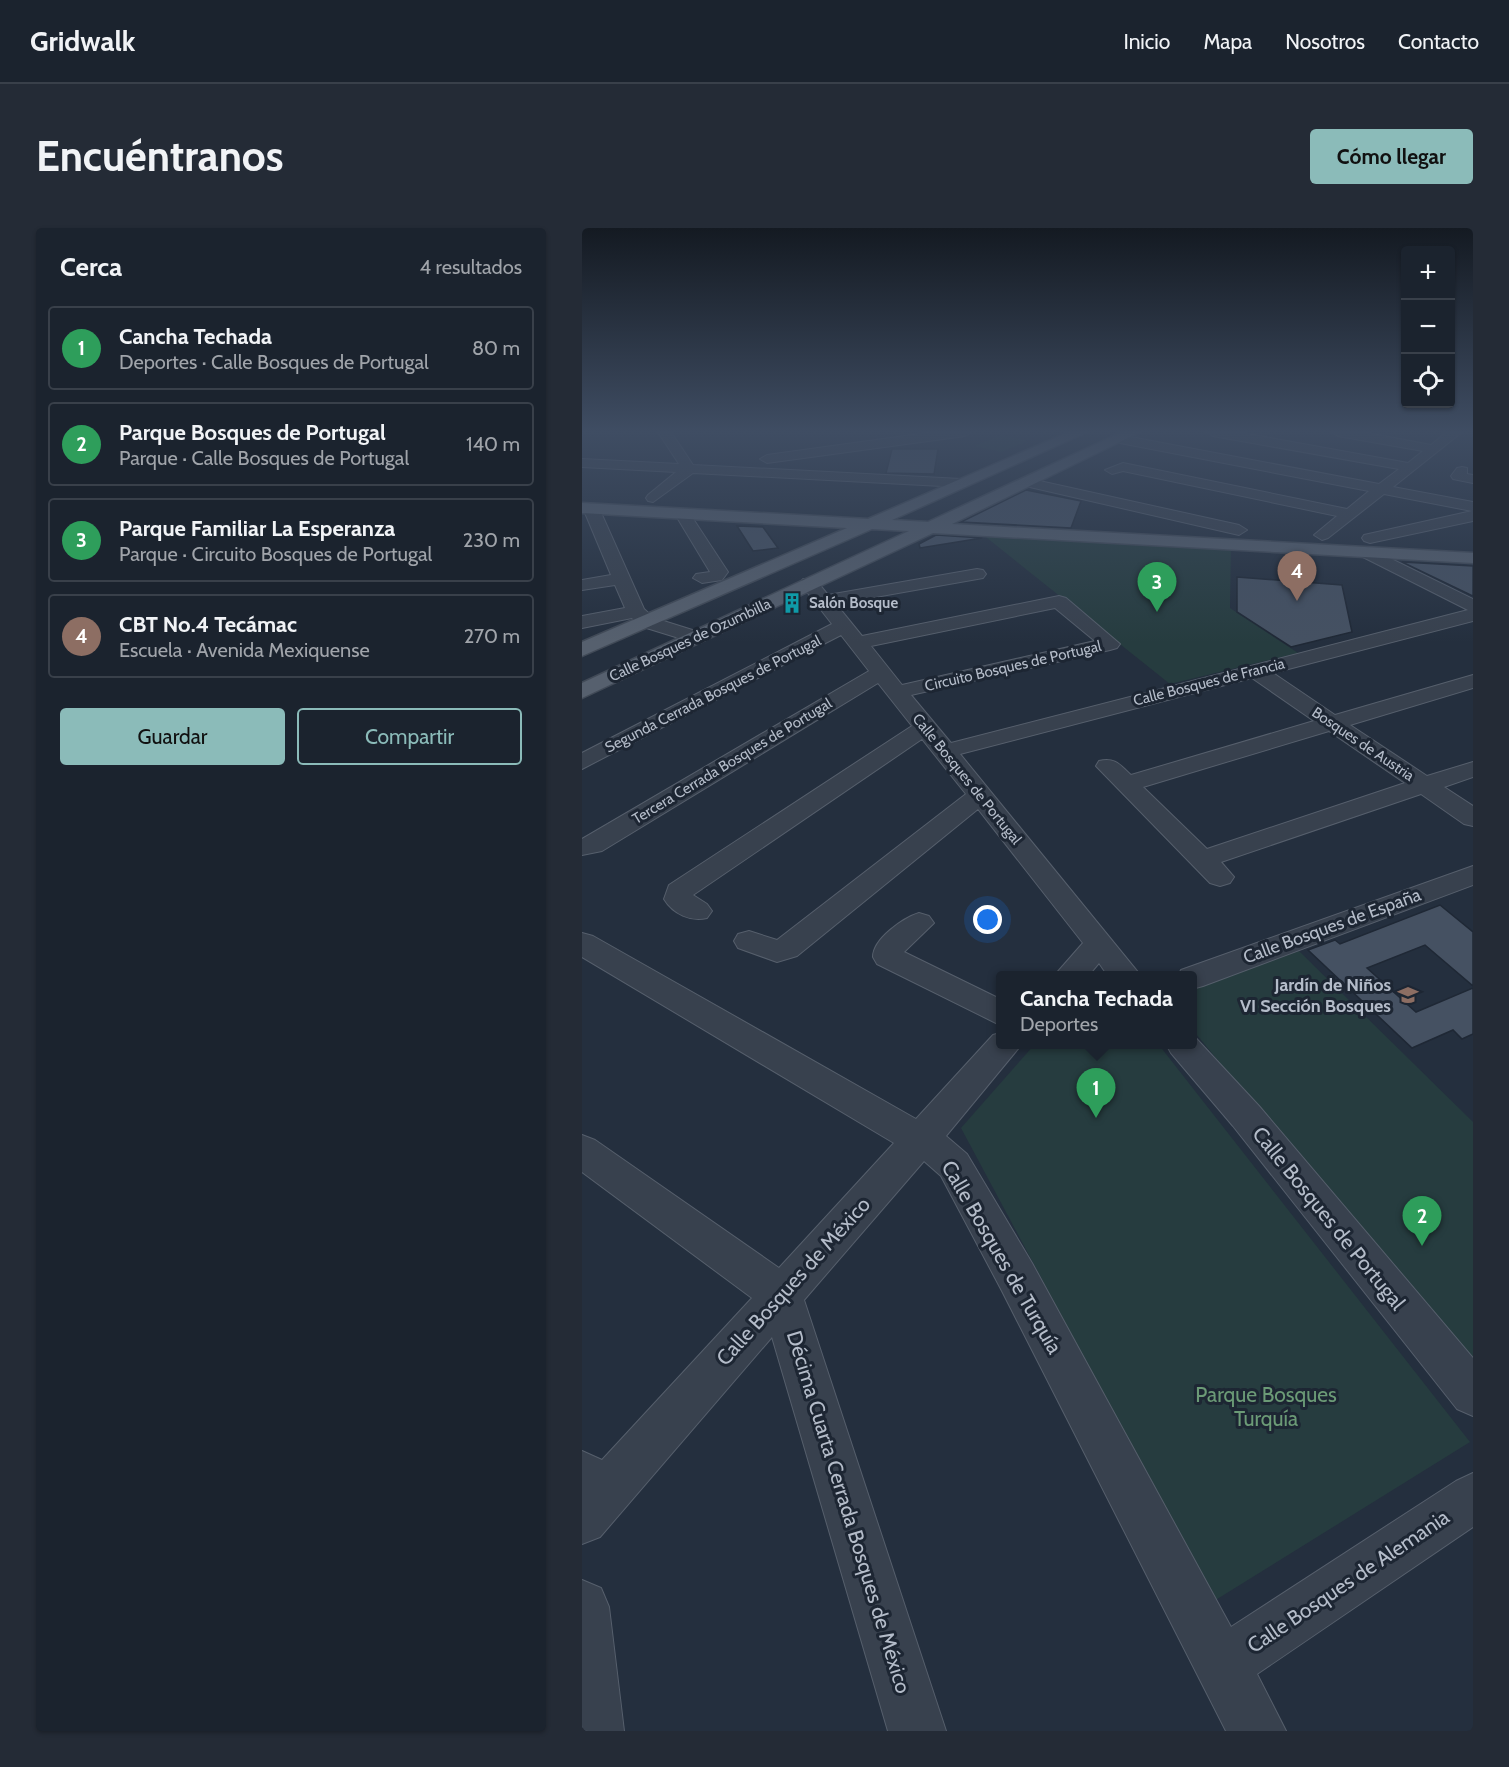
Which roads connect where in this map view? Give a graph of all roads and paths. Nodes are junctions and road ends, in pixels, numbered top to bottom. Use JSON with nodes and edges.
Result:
{"nodes":[{"id":1,"x":631,"y":502,"type":"edge"},
{"id":2,"x":729,"y":502,"type":"edge"},
{"id":3,"x":916,"y":502,"type":"edge"},
{"id":4,"x":982,"y":502,"type":"edge"},
{"id":5,"x":1109,"y":502,"type":"edge"},
{"id":6,"x":1298,"y":502,"type":"edge"},
{"id":7,"x":1364,"y":502,"type":"edge"},
{"id":8,"x":1448,"y":502,"type":"edge"},
{"id":9,"x":1473,"y":507,"type":"edge"},
{"id":10,"x":586,"y":511,"type":"edge"},
{"id":11,"x":895,"y":511,"type":"junction"},
{"id":12,"x":1350,"y":513,"type":"junction"},
{"id":13,"x":683,"y":514,"type":"junction"},
{"id":14,"x":956,"y":514,"type":"junction"},
{"id":15,"x":1473,"y":516,"type":"edge"},
{"id":16,"x":1172,"y":521,"type":"junction"},
{"id":17,"x":866,"y":524,"type":"junction"},
{"id":18,"x":1429,"y":525,"type":"junction"},
{"id":19,"x":929,"y":528,"type":"junction"},
{"id":20,"x":1322,"y":535,"type":"junction"},
{"id":21,"x":1450,"y":542,"type":"junction"},
{"id":22,"x":1473,"y":543,"type":"edge"},
{"id":23,"x":1369,"y":545,"type":"junction"},
{"id":24,"x":1473,"y":558,"type":"edge"},
{"id":25,"x":960,"y":559,"type":"dead end"},
{"id":26,"x":702,"y":578,"type":"dead end"},
{"id":27,"x":620,"y":579,"type":"junction"},
{"id":28,"x":582,"y":585,"type":"edge"},
{"id":29,"x":816,"y":592,"type":"junction"},
{"id":30,"x":1473,"y":606,"type":"edge"},
{"id":31,"x":1473,"y":615,"type":"edge"},
{"id":32,"x":641,"y":617,"type":"junction"},
{"id":33,"x":582,"y":622,"type":"edge"},
{"id":34,"x":850,"y":634,"type":"junction"},
{"id":35,"x":695,"y":637,"type":"junction"},
{"id":36,"x":582,"y":650,"type":"edge"},
{"id":37,"x":1254,"y":670,"type":"junction"},
{"id":38,"x":1473,"y":681,"type":"edge"},
{"id":39,"x":889,"y":682,"type":"junction"},
{"id":40,"x":582,"y":691,"type":"edge"},
{"id":41,"x":1330,"y":722,"type":"junction"},
{"id":42,"x":926,"y":726,"type":"junction"},
{"id":43,"x":946,"y":751,"type":"junction"},
{"id":44,"x":582,"y":762,"type":"edge"},
{"id":45,"x":1473,"y":769,"type":"edge"},
{"id":46,"x":1424,"y":785,"type":"junction"},
{"id":47,"x":980,"y":795,"type":"junction"},
{"id":48,"x":1473,"y":818,"type":"edge"},
{"id":49,"x":582,"y":847,"type":"edge"},
{"id":50,"x":1473,"y":875,"type":"edge"},
{"id":51,"x":696,"y":911,"type":"dead end"},
{"id":52,"x":919,"y":923,"type":"dead end"},
{"id":53,"x":750,"y":941,"type":"dead end"},
{"id":54,"x":582,"y":943,"type":"edge"},
{"id":55,"x":1100,"y":944,"type":"junction"},
{"id":56,"x":1073,"y":971,"type":"edge"},
{"id":57,"x":1123,"y":971,"type":"edge"},
{"id":58,"x":1197,"y":976,"type":"edge"},
{"id":59,"x":996,"y":1011,"type":"edge"},
{"id":60,"x":1001,"y":1049,"type":"edge"},
{"id":61,"x":1187,"y":1049,"type":"edge"},
{"id":62,"x":918,"y":1142,"type":"junction"},
{"id":63,"x":582,"y":1150,"type":"edge"},
{"id":64,"x":781,"y":1294,"type":"junction"},
{"id":65,"x":1473,"y":1393,"type":"edge"},
{"id":66,"x":589,"y":1497,"type":"edge"},
{"id":67,"x":1473,"y":1498,"type":"edge"},
{"id":68,"x":582,"y":1607,"type":"edge"},
{"id":69,"x":1223,"y":1665,"type":"junction"},
{"id":70,"x":595,"y":1731,"type":"edge"},
{"id":71,"x":917,"y":1731,"type":"edge"},
{"id":72,"x":1257,"y":1731,"type":"edge"}],
"edges":[{"from":1,"to":10,"type":"main road"},
{"from":2,"to":11,"type":"main road"},
{"from":3,"to":11,"type":"main road","name":"Calle Bosques de Ozumbilla"},
{"from":4,"to":14,"type":"main road","name":"Calle Bosques de Ozumbilla"},
{"from":5,"to":16,"type":"street"},
{"from":6,"to":12,"type":"street"},
{"from":7,"to":12,"type":"street"},
{"from":8,"to":9,"type":"street"},
{"from":10,"to":13,"type":"main road"},
{"from":10,"to":27,"type":"street"},
{"from":11,"to":14,"type":"main road"},
{"from":11,"to":17,"type":"main road","name":"Calle Bosques de Ozumbilla"},
{"from":12,"to":20,"type":"street"},
{"from":13,"to":17,"type":"main road"},
{"from":13,"to":26,"type":"street"},
{"from":14,"to":16,"type":"main road"},
{"from":14,"to":19,"type":"main road","name":"Calle Bosques de Ozumbilla"},
{"from":15,"to":18,"type":"street"},
{"from":16,"to":20,"type":"main road"},
{"from":17,"to":19,"type":"main road"},
{"from":17,"to":32,"type":"main road","name":"Calle Bosques de Ozumbilla"},
{"from":18,"to":21,"type":"street"},
{"from":18,"to":23,"type":"street"},
{"from":19,"to":23,"type":"main road"},
{"from":19,"to":29,"type":"main road","name":"Calle Bosques de Ozumbilla"},
{"from":20,"to":23,"type":"main road"},
{"from":21,"to":22,"type":"main road"},
{"from":21,"to":23,"type":"main road"},
{"from":23,"to":24,"type":"main road"},
{"from":23,"to":30,"type":"street"},
{"from":25,"to":29,"type":"street"},
{"from":27,"to":28,"type":"street"},
{"from":27,"to":32,"type":"street"},
{"from":29,"to":34,"type":"street","name":"Calle Bosques de Portugal"},
{"from":29,"to":35,"type":"main road","name":"Calle Bosques de Ozumbilla"},
{"from":31,"to":37,"type":"street","name":"Calle Bosques de Francia"},
{"from":32,"to":33,"type":"street"},
{"from":32,"to":35,"type":"street"},
{"from":32,"to":36,"type":"main road","name":"Calle Bosques de Ozumbilla"},
{"from":34,"to":39,"type":"street","name":"Calle Bosques de Portugal"},
{"from":34,"to":39,"type":"street","name":"Circuito Bosques de Portugal"},
{"from":34,"to":44,"type":"street","name":"Segunda Cerrada Bosques de Portugal"},
{"from":35,"to":40,"type":"main road","name":"Calle Bosques de Ozumbilla"},
{"from":37,"to":41,"type":"street","name":"Bosques de Austria"},
{"from":37,"to":43,"type":"street","name":"Calle Bosques de Francia"},
{"from":38,"to":41,"type":"street"},
{"from":39,"to":42,"type":"street","name":"Calle Bosques de Portugal"},
{"from":39,"to":49,"type":"street","name":"Tercera Cerrada Bosques de Portugal"},
{"from":41,"to":46,"type":"street","name":"Bosques de Austria"},
{"from":41,"to":46,"type":"street"},
{"from":42,"to":43,"type":"street","name":"Calle Bosques de Portugal"},
{"from":42,"to":51,"type":"street"},
{"from":43,"to":47,"type":"street","name":"Calle Bosques de Portugal"},
{"from":45,"to":46,"type":"street"},
{"from":46,"to":48,"type":"street","name":"Bosques de Austria"},
{"from":47,"to":53,"type":"street"},
{"from":47,"to":55,"type":"street","name":"Calle Bosques de Portugal"},
{"from":50,"to":58,"type":"street","name":"Calle Bosques de España"},
{"from":52,"to":59,"type":"street"},
{"from":54,"to":62,"type":"street","name":"Calle Bosques de Turquía"},
{"from":55,"to":56,"type":"street"},
{"from":55,"to":57,"type":"street","name":"Calle Bosques de Portugal"},
{"from":60,"to":62,"type":"street","name":"Calle Bosques de México"},
{"from":61,"to":65,"type":"street","name":"Calle Bosques de Portugal"},
{"from":62,"to":64,"type":"street","name":"Calle Bosques de México"},
{"from":62,"to":69,"type":"street","name":"Calle Bosques de Turquía"},
{"from":63,"to":64,"type":"street"},
{"from":64,"to":66,"type":"street","name":"Calle Bosques de México"},
{"from":64,"to":71,"type":"street","name":"Décima Cuarta Cerrada Bosques de México"},
{"from":67,"to":69,"type":"street","name":"Calle Bosques de Alemania"},
{"from":68,"to":70,"type":"street"},
{"from":69,"to":72,"type":"street","name":"Calle Bosques de Turquía"}]}
